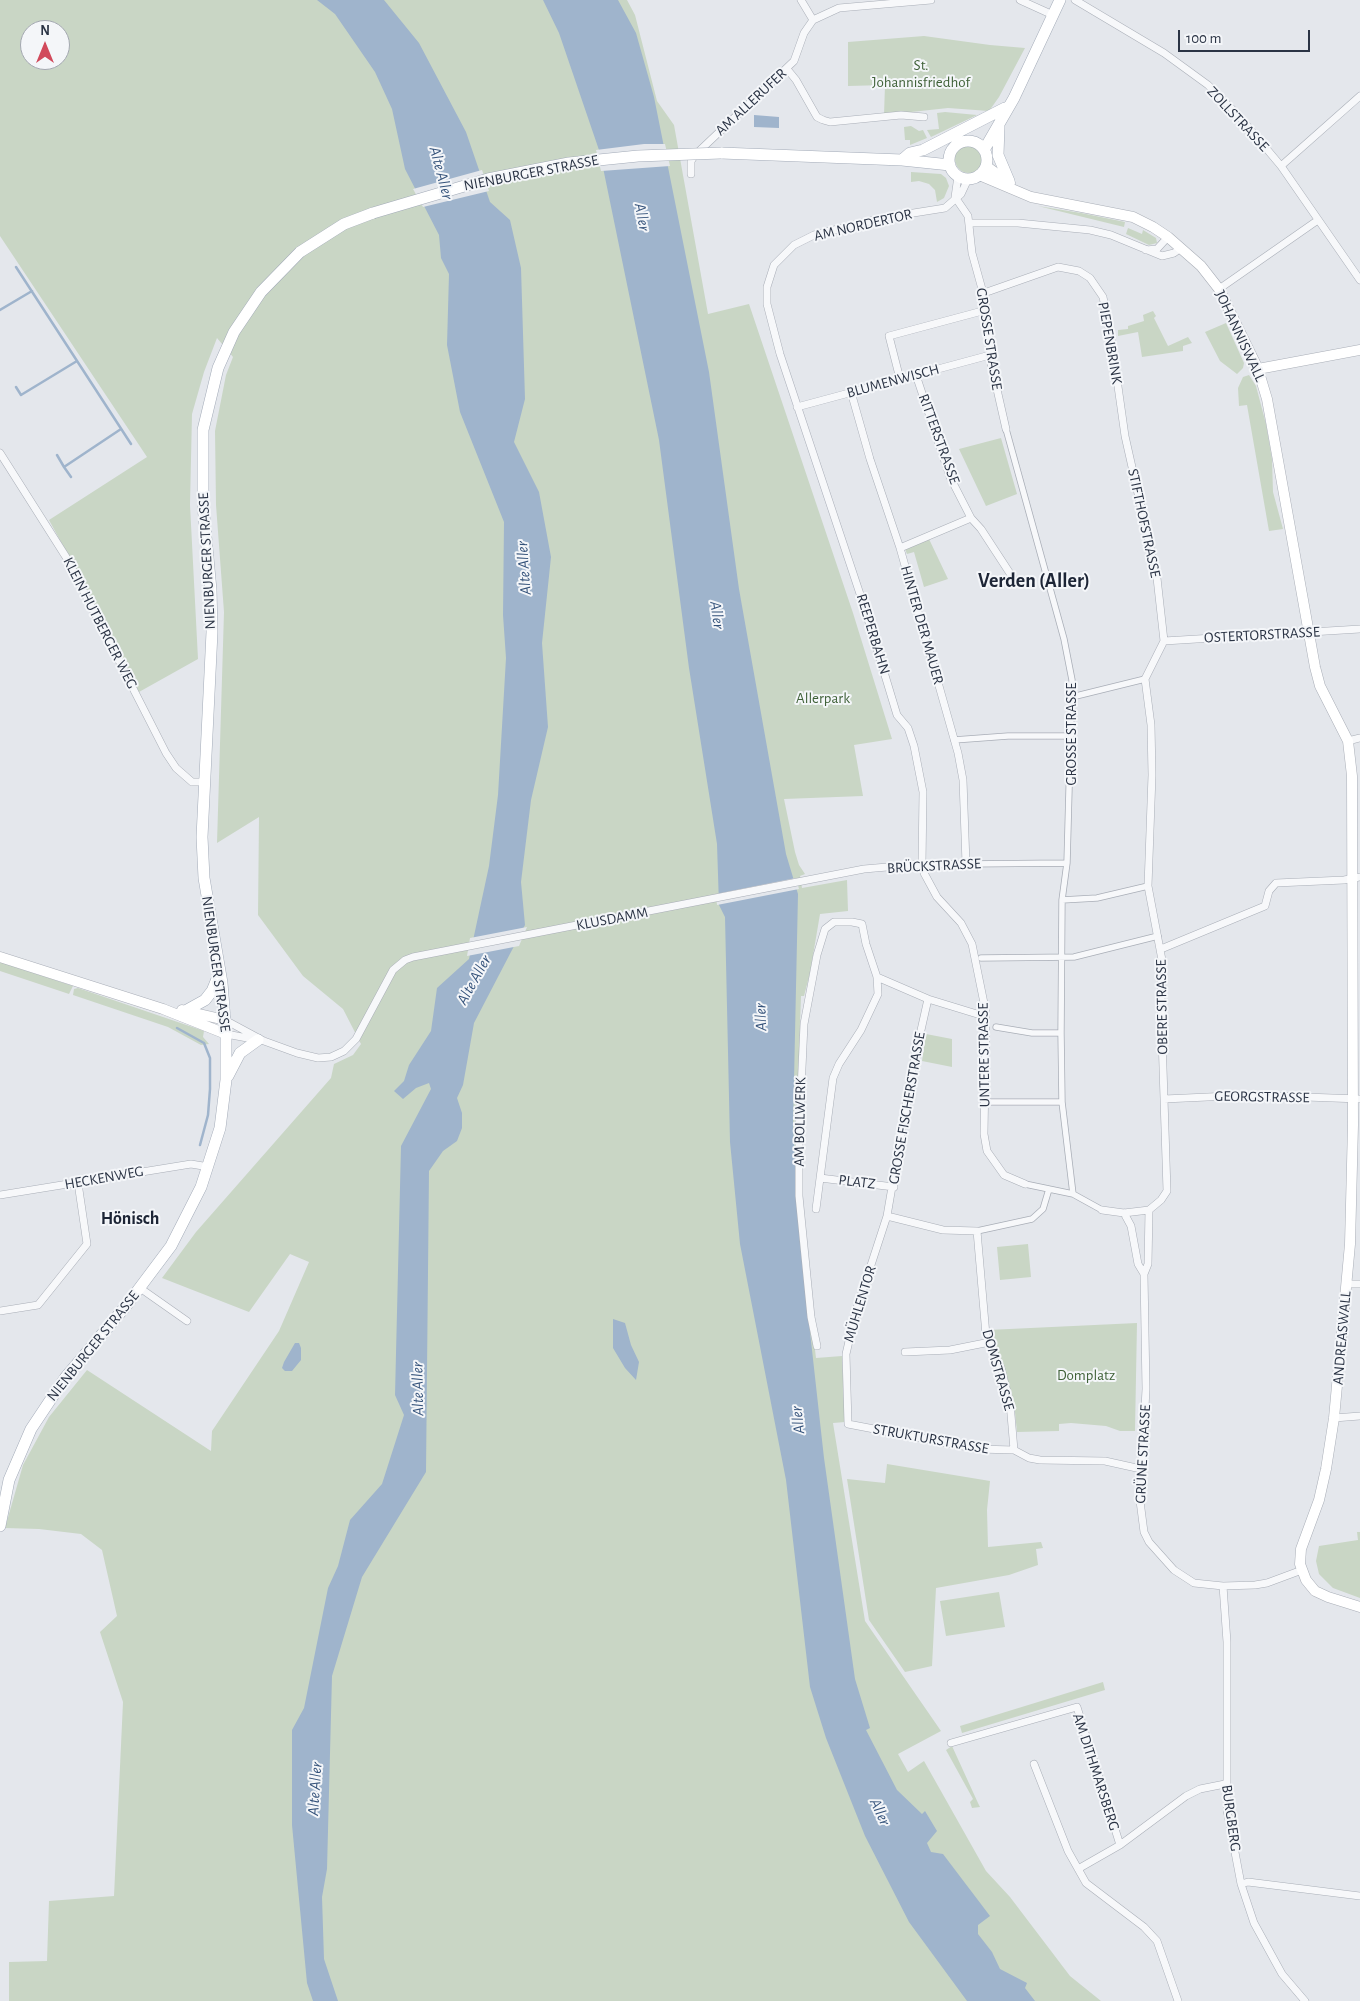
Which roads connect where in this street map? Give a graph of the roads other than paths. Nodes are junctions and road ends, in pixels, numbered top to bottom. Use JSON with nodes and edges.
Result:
{"nodes":[{"id":1,"x":801,"y":0,"type":"edge"},
{"id":2,"x":931,"y":0,"type":"edge"},
{"id":3,"x":1020,"y":0,"type":"edge"},
{"id":4,"x":1060,"y":0,"type":"edge"},
{"id":5,"x":1075,"y":0,"type":"edge"},
{"id":6,"x":1032,"y":2,"type":"edge"},
{"id":7,"x":1053,"y":15,"type":"junction"},
{"id":8,"x":813,"y":20,"type":"junction"},
{"id":9,"x":787,"y":69,"type":"junction"},
{"id":10,"x":1360,"y":96,"type":"edge"},
{"id":11,"x":1009,"y":106,"type":"junction"},
{"id":12,"x":924,"y":118,"type":"dead end"},
{"id":13,"x":1000,"y":122,"type":"junction"},
{"id":14,"x":974,"y":142,"type":"junction"},
{"id":15,"x":984,"y":150,"type":"junction"},
{"id":16,"x":902,"y":160,"type":"junction"},
{"id":17,"x":950,"y":160,"type":"junction"},
{"id":18,"x":1280,"y":166,"type":"junction"},
{"id":19,"x":983,"y":171,"type":"junction"},
{"id":20,"x":690,"y":174,"type":"dead end"},
{"id":21,"x":963,"y":178,"type":"junction"},
{"id":22,"x":1009,"y":181,"type":"junction"},
{"id":23,"x":1024,"y":194,"type":"junction"},
{"id":24,"x":956,"y":199,"type":"junction"},
{"id":25,"x":1318,"y":220,"type":"junction"},
{"id":26,"x":969,"y":223,"type":"junction"},
{"id":27,"x":1168,"y":237,"type":"junction"},
{"id":28,"x":1181,"y":248,"type":"junction"},
{"id":29,"x":1146,"y":250,"type":"junction"},
{"id":30,"x":1360,"y":280,"type":"edge"},
{"id":31,"x":1219,"y":289,"type":"junction"},
{"id":32,"x":984,"y":293,"type":"junction"},
{"id":33,"x":986,"y":310,"type":"junction"},
{"id":34,"x":1360,"y":350,"type":"edge"},
{"id":35,"x":990,"y":355,"type":"junction"},
{"id":36,"x":1258,"y":369,"type":"junction"},
{"id":37,"x":916,"y":375,"type":"junction"},
{"id":38,"x":900,"y":379,"type":"junction"},
{"id":39,"x":851,"y":392,"type":"junction"},
{"id":40,"x":1120,"y":405,"type":"joint"},
{"id":41,"x":797,"y":406,"type":"junction"},
{"id":42,"x":1006,"y":429,"type":"joint"},
{"id":43,"x":0,"y":453,"type":"edge"},
{"id":44,"x":971,"y":518,"type":"junction"},
{"id":45,"x":900,"y":548,"type":"junction"},
{"id":46,"x":1013,"y":578,"type":"dead end"},
{"id":47,"x":1360,"y":629,"type":"edge"},
{"id":48,"x":1309,"y":633,"type":"junction"},
{"id":49,"x":1164,"y":641,"type":"junction"},
{"id":50,"x":1145,"y":679,"type":"junction"},
{"id":51,"x":1072,"y":698,"type":"junction"},
{"id":52,"x":1071,"y":736,"type":"junction"},
{"id":53,"x":1360,"y":738,"type":"edge"},
{"id":54,"x":954,"y":740,"type":"junction"},
{"id":55,"x":1348,"y":741,"type":"junction"},
{"id":56,"x":204,"y":782,"type":"junction"},
{"id":57,"x":1067,"y":863,"type":"junction"},
{"id":58,"x":922,"y":864,"type":"junction"},
{"id":59,"x":966,"y":864,"type":"junction"},
{"id":60,"x":1356,"y":878,"type":"edge"},
{"id":61,"x":803,"y":882,"type":"joint"},
{"id":62,"x":1148,"y":886,"type":"junction"},
{"id":63,"x":1062,"y":900,"type":"junction"},
{"id":64,"x":1158,"y":936,"type":"junction"},
{"id":65,"x":1161,"y":949,"type":"junction"},
{"id":66,"x":0,"y":957,"type":"edge"},
{"id":67,"x":981,"y":958,"type":"dead end"},
{"id":68,"x":1061,"y":958,"type":"junction"},
{"id":69,"x":220,"y":972,"type":"junction"},
{"id":70,"x":877,"y":977,"type":"junction"},
{"id":71,"x":928,"y":999,"type":"junction"},
{"id":72,"x":163,"y":1009,"type":"junction"},
{"id":73,"x":187,"y":1010,"type":"junction"},
{"id":74,"x":986,"y":1013,"type":"junction"},
{"id":75,"x":225,"y":1020,"type":"junction"},
{"id":76,"x":996,"y":1027,"type":"dead end"},
{"id":77,"x":226,"y":1034,"type":"junction"},
{"id":78,"x":1061,"y":1034,"type":"junction"},
{"id":79,"x":261,"y":1040,"type":"junction"},
{"id":80,"x":226,"y":1080,"type":"junction"},
{"id":81,"x":1164,"y":1099,"type":"junction"},
{"id":82,"x":1356,"y":1100,"type":"edge"},
{"id":83,"x":985,"y":1102,"type":"junction"},
{"id":84,"x":1062,"y":1102,"type":"junction"},
{"id":85,"x":209,"y":1168,"type":"junction"},
{"id":86,"x":820,"y":1178,"type":"junction"},
{"id":87,"x":78,"y":1183,"type":"junction"},
{"id":88,"x":1025,"y":1184,"type":"joint"},
{"id":89,"x":894,"y":1187,"type":"junction"},
{"id":90,"x":1049,"y":1189,"type":"junction"},
{"id":91,"x":1073,"y":1194,"type":"junction"},
{"id":92,"x":0,"y":1195,"type":"edge"},
{"id":93,"x":816,"y":1209,"type":"dead end"},
{"id":94,"x":1102,"y":1210,"type":"joint"},
{"id":95,"x":1149,"y":1210,"type":"junction"},
{"id":96,"x":1124,"y":1213,"type":"junction"},
{"id":97,"x":887,"y":1216,"type":"junction"},
{"id":98,"x":977,"y":1231,"type":"junction"},
{"id":99,"x":1144,"y":1274,"type":"junction"},
{"id":100,"x":1347,"y":1284,"type":"junction"},
{"id":101,"x":1360,"y":1284,"type":"edge"},
{"id":102,"x":140,"y":1288,"type":"junction"},
{"id":103,"x":0,"y":1311,"type":"edge"},
{"id":104,"x":187,"y":1321,"type":"dead end"},
{"id":105,"x":990,"y":1342,"type":"junction"},
{"id":106,"x":816,"y":1346,"type":"dead end"},
{"id":107,"x":905,"y":1352,"type":"dead end"},
{"id":108,"x":1360,"y":1416,"type":"edge"},
{"id":109,"x":1334,"y":1418,"type":"junction"},
{"id":110,"x":848,"y":1424,"type":"joint"},
{"id":111,"x":1014,"y":1450,"type":"junction"},
{"id":112,"x":1141,"y":1469,"type":"junction"},
{"id":113,"x":5,"y":1479,"type":"edge"},
{"id":114,"x":0,"y":1526,"type":"edge"},
{"id":115,"x":1302,"y":1570,"type":"junction"},
{"id":116,"x":1224,"y":1586,"type":"junction"},
{"id":117,"x":1360,"y":1607,"type":"edge"},
{"id":118,"x":951,"y":1743,"type":"dead end"},
{"id":119,"x":1034,"y":1764,"type":"dead end"},
{"id":120,"x":1225,"y":1784,"type":"junction"},
{"id":121,"x":1120,"y":1845,"type":"junction"},
{"id":122,"x":1078,"y":1869,"type":"junction"},
{"id":123,"x":1241,"y":1884,"type":"junction"},
{"id":124,"x":1360,"y":1896,"type":"edge"},
{"id":125,"x":1178,"y":2001,"type":"edge"},
{"id":126,"x":1305,"y":2001,"type":"edge"}],
"edges":[{"from":1,"to":8,"type":"street"},
{"from":2,"to":8,"type":"street"},
{"from":3,"to":6,"type":"street"},
{"from":4,"to":7,"type":"main road"},
{"from":5,"to":18,"type":"street","name":"ZOLLSTRASSE"},
{"from":6,"to":7,"type":"street"},
{"from":7,"to":11,"type":"main road"},
{"from":8,"to":9,"type":"street","name":"AM ALLERUFER"},
{"from":9,"to":12,"type":"street"},
{"from":9,"to":20,"type":"street","name":"AM ALLERUFER"},
{"from":10,"to":18,"type":"street"},
{"from":11,"to":13,"type":"main road"},
{"from":11,"to":16,"type":"main road"},
{"from":13,"to":14,"type":"main road"},
{"from":13,"to":15,"type":"main road"},
{"from":13,"to":22,"type":"main road"},
{"from":14,"to":15,"type":"main road"},
{"from":14,"to":17,"type":"main road"},
{"from":15,"to":19,"type":"main road"},
{"from":16,"to":17,"type":"main road","name":"NIENBURGER STRASSE"},
{"from":16,"to":56,"type":"main road","name":"NIENBURGER STRASSE","bridge":true},
{"from":17,"to":21,"type":"main road"},
{"from":18,"to":25,"type":"street","name":"ZOLLSTRASSE"},
{"from":19,"to":21,"type":"main road"},
{"from":19,"to":22,"type":"main road","name":"JOHANNISWALL"},
{"from":19,"to":23,"type":"main road","name":"JOHANNISWALL"},
{"from":21,"to":24,"type":"street"},
{"from":22,"to":23,"type":"main road","name":"JOHANNISWALL"},
{"from":23,"to":27,"type":"main road","name":"JOHANNISWALL"},
{"from":24,"to":26,"type":"street","name":"GROSSE STRASSE"},
{"from":24,"to":41,"type":"street","name":"AM NORDERTOR"},
{"from":25,"to":30,"type":"street","name":"ZOLLSTRASSE"},
{"from":25,"to":31,"type":"street"},
{"from":26,"to":29,"type":"street"},
{"from":26,"to":32,"type":"street","name":"GROSSE STRASSE"},
{"from":27,"to":28,"type":"main road","name":"JOHANNISWALL"},
{"from":27,"to":29,"type":"street"},
{"from":28,"to":29,"type":"street"},
{"from":28,"to":31,"type":"main road","name":"JOHANNISWALL"},
{"from":31,"to":36,"type":"main road","name":"JOHANNISWALL"},
{"from":32,"to":33,"type":"street","name":"GROSSE STRASSE"},
{"from":32,"to":40,"type":"street","name":"PIEPENBRINK"},
{"from":33,"to":35,"type":"street","name":"GROSSE STRASSE"},
{"from":33,"to":38,"type":"street"},
{"from":34,"to":36,"type":"main road"},
{"from":35,"to":37,"type":"street","name":"BLUMENWISCH"},
{"from":35,"to":42,"type":"street","name":"GROSSE STRASSE"},
{"from":36,"to":48,"type":"main road","name":"JOHANNISWALL"},
{"from":37,"to":38,"type":"street","name":"BLUMENWISCH"},
{"from":37,"to":44,"type":"street","name":"RITTERSTRASSE"},
{"from":38,"to":39,"type":"street","name":"BLUMENWISCH"},
{"from":39,"to":41,"type":"street","name":"BLUMENWISCH"},
{"from":39,"to":45,"type":"street","name":"HINTER DER MAUER"},
{"from":40,"to":49,"type":"street","name":"STIFTHOFSTRASSE"},
{"from":41,"to":58,"type":"street","name":"REEPERBAHN"},
{"from":42,"to":51,"type":"street","name":"GROSSE STRASSE"},
{"from":43,"to":56,"type":"street","name":"KLEIN HUTBERGER WEG"},
{"from":44,"to":45,"type":"street"},
{"from":44,"to":46,"type":"street","name":"RITTERSTRASSE"},
{"from":45,"to":54,"type":"street","name":"HINTER DER MAUER"},
{"from":47,"to":48,"type":"street","name":"OSTERTORSTRASSE"},
{"from":48,"to":49,"type":"street","name":"OSTERTORSTRASSE"},
{"from":48,"to":55,"type":"main road","name":"JOHANNISWALL"},
{"from":49,"to":50,"type":"street"},
{"from":50,"to":51,"type":"street"},
{"from":50,"to":62,"type":"street","name":"OBERE STRASSE"},
{"from":51,"to":52,"type":"street","name":"GROSSE STRASSE"},
{"from":52,"to":54,"type":"street"},
{"from":52,"to":57,"type":"street","name":"GROSSE STRASSE"},
{"from":53,"to":55,"type":"street"},
{"from":54,"to":59,"type":"street","name":"HINTER DER MAUER"},
{"from":55,"to":60,"type":"main road","name":"ANDREASWALL"},
{"from":56,"to":69,"type":"main road","name":"NIENBURGER STRASSE"},
{"from":57,"to":59,"type":"street","name":"BRÜCKSTRASSE"},
{"from":57,"to":63,"type":"street","name":"GROSSE STRASSE"},
{"from":58,"to":59,"type":"street","name":"BRÜCKSTRASSE"},
{"from":58,"to":61,"type":"street","name":"BRÜCKSTRASSE"},
{"from":58,"to":74,"type":"street","name":"UNTERE STRASSE"},
{"from":60,"to":65,"type":"street"},
{"from":60,"to":82,"type":"main road","name":"ANDREASWALL"},
{"from":61,"to":79,"type":"street","name":"KLUSDAMM"},
{"from":62,"to":63,"type":"street"},
{"from":62,"to":64,"type":"street","name":"OBERE STRASSE"},
{"from":63,"to":68,"type":"street","name":"GROSSE STRASSE"},
{"from":64,"to":65,"type":"street","name":"OBERE STRASSE"},
{"from":64,"to":68,"type":"street"},
{"from":65,"to":81,"type":"street","name":"OBERE STRASSE"},
{"from":66,"to":72,"type":"main road"},
{"from":67,"to":68,"type":"street"},
{"from":68,"to":78,"type":"street","name":"GROSSE STRASSE"},
{"from":69,"to":73,"type":"main road"},
{"from":69,"to":75,"type":"main road","name":"NIENBURGER STRASSE"},
{"from":70,"to":71,"type":"street"},
{"from":70,"to":86,"type":"street"},
{"from":70,"to":106,"type":"street","name":"AM BOLLWERK"},
{"from":71,"to":74,"type":"street"},
{"from":71,"to":89,"type":"street","name":"GROSSE FISCHERSTRASSE"},
{"from":72,"to":73,"type":"main road"},
{"from":72,"to":77,"type":"main road"},
{"from":73,"to":75,"type":"main road"},
{"from":74,"to":83,"type":"street","name":"UNTERE STRASSE"},
{"from":75,"to":77,"type":"main road","name":"NIENBURGER STRASSE"},
{"from":75,"to":79,"type":"street"},
{"from":76,"to":78,"type":"street"},
{"from":77,"to":79,"type":"street"},
{"from":77,"to":80,"type":"main road","name":"NIENBURGER STRASSE"},
{"from":78,"to":84,"type":"street","name":"GROSSE STRASSE"},
{"from":79,"to":80,"type":"main road"},
{"from":80,"to":85,"type":"main road","name":"NIENBURGER STRASSE"},
{"from":81,"to":82,"type":"street","name":"GEORGSTRASSE"},
{"from":81,"to":95,"type":"street","name":"OBERE STRASSE"},
{"from":82,"to":100,"type":"main road","name":"ANDREASWALL"},
{"from":83,"to":84,"type":"street"},
{"from":83,"to":88,"type":"street","name":"UNTERE STRASSE"},
{"from":84,"to":91,"type":"street","name":"GROSSE STRASSE"},
{"from":85,"to":87,"type":"street","name":"HECKENWEG"},
{"from":85,"to":102,"type":"main road","name":"NIENBURGER STRASSE"},
{"from":86,"to":89,"type":"street","name":"PLATZ"},
{"from":86,"to":93,"type":"street"},
{"from":87,"to":92,"type":"street","name":"HECKENWEG"},
{"from":87,"to":103,"type":"street"},
{"from":88,"to":90,"type":"street"},
{"from":89,"to":97,"type":"street","name":"GROSSE FISCHERSTRASSE"},
{"from":90,"to":91,"type":"street"},
{"from":90,"to":98,"type":"street"},
{"from":91,"to":94,"type":"street"},
{"from":94,"to":96,"type":"street"},
{"from":95,"to":96,"type":"street"},
{"from":95,"to":99,"type":"street"},
{"from":96,"to":99,"type":"street"},
{"from":97,"to":98,"type":"street"},
{"from":97,"to":110,"type":"street","name":"MÜHLENTOR"},
{"from":98,"to":105,"type":"street","name":"DOMSTRASSE"},
{"from":99,"to":112,"type":"street","name":"GRÜNE STRASSE"},
{"from":100,"to":101,"type":"street"},
{"from":100,"to":109,"type":"main road","name":"ANDREASWALL"},
{"from":102,"to":104,"type":"street"},
{"from":102,"to":113,"type":"main road","name":"NIENBURGER STRASSE"},
{"from":105,"to":107,"type":"street"},
{"from":105,"to":111,"type":"street","name":"DOMSTRASSE"},
{"from":108,"to":109,"type":"street"},
{"from":109,"to":115,"type":"main road","name":"ANDREASWALL"},
{"from":110,"to":111,"type":"street","name":"STRUKTURSTRASSE"},
{"from":111,"to":112,"type":"street"},
{"from":112,"to":116,"type":"street","name":"GRÜNE STRASSE"},
{"from":113,"to":114,"type":"main road","name":"NIENBURGER STRASSE"},
{"from":115,"to":116,"type":"street","name":"GRÜNE STRASSE"},
{"from":115,"to":117,"type":"main road"},
{"from":116,"to":120,"type":"street","name":"BURGBERG"},
{"from":118,"to":121,"type":"street","name":"AM DITHMARSBERG"},
{"from":119,"to":122,"type":"street"},
{"from":120,"to":121,"type":"street"},
{"from":120,"to":123,"type":"street","name":"BURGBERG"},
{"from":121,"to":122,"type":"street"},
{"from":122,"to":125,"type":"street"},
{"from":123,"to":124,"type":"street"},
{"from":123,"to":126,"type":"street","name":"BURGBERG"}]}
